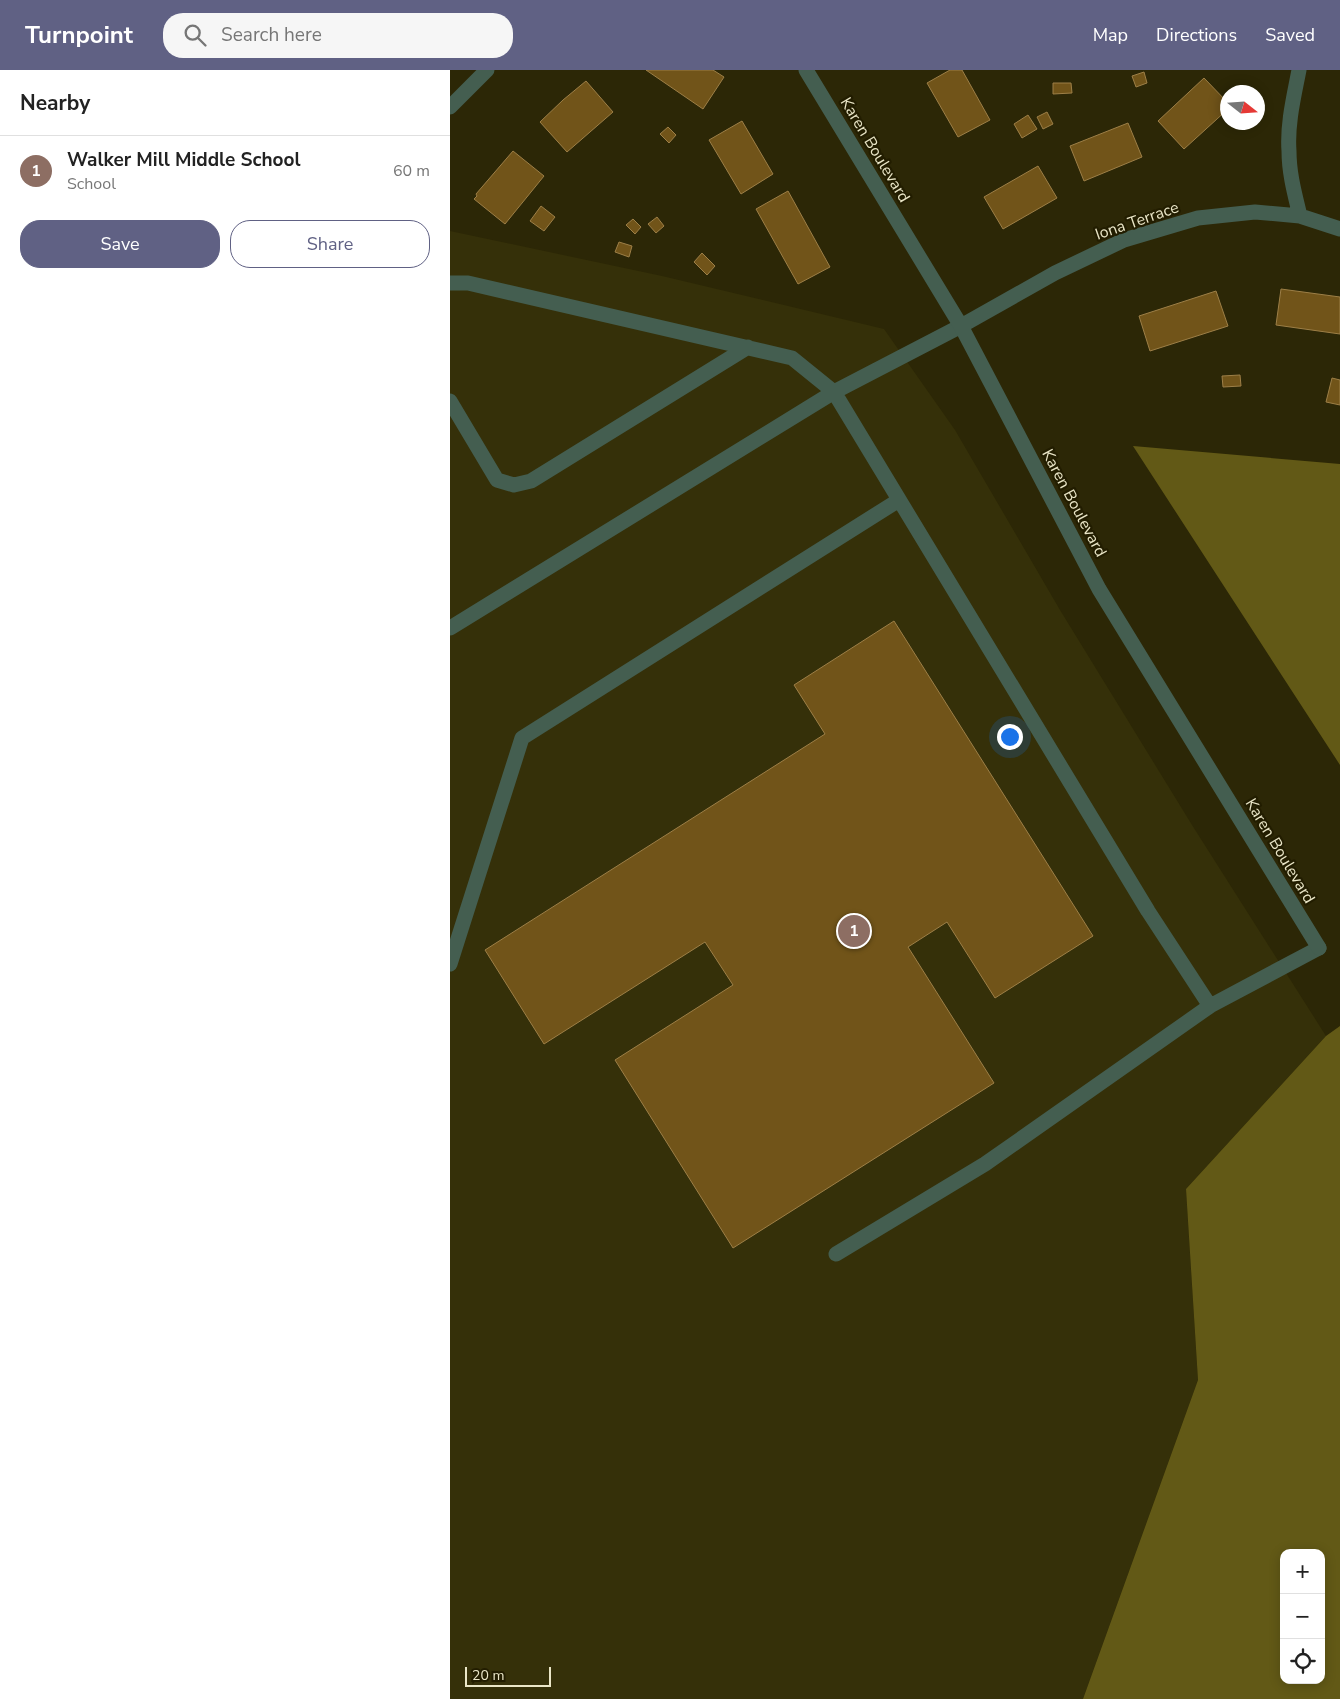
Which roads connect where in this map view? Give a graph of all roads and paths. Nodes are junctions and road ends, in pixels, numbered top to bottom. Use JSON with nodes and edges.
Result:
{"nodes":[{"id":1,"x":487,"y":70,"type":"edge"},
{"id":2,"x":806,"y":70,"type":"edge"},
{"id":3,"x":1299,"y":70,"type":"edge"},
{"id":4,"x":450,"y":107,"type":"edge"},
{"id":5,"x":1300,"y":216,"type":"junction"},
{"id":6,"x":1340,"y":229,"type":"edge"},
{"id":7,"x":450,"y":283,"type":"edge"},
{"id":8,"x":961,"y":326,"type":"junction"},
{"id":9,"x":748,"y":347,"type":"junction"},
{"id":10,"x":834,"y":392,"type":"junction"},
{"id":11,"x":450,"y":401,"type":"edge"},
{"id":12,"x":899,"y":500,"type":"junction"},
{"id":13,"x":450,"y":628,"type":"edge"},
{"id":14,"x":454,"y":940,"type":"edge"},
{"id":15,"x":450,"y":964,"type":"edge"},
{"id":16,"x":1210,"y":1006,"type":"junction"},
{"id":17,"x":836,"y":1254,"type":"dead end"}],
"edges":[{"from":1,"to":4,"type":"street"},
{"from":2,"to":8,"type":"street","name":"Karen Boulevard"},
{"from":3,"to":5,"type":"street"},
{"from":5,"to":6,"type":"street","name":"Iona Terrace"},
{"from":5,"to":8,"type":"street","name":"Iona Terrace"},
{"from":7,"to":9,"type":"street"},
{"from":8,"to":10,"type":"street","name":"Iona Terrace"},
{"from":8,"to":16,"type":"street","name":"Karen Boulevard"},
{"from":9,"to":10,"type":"street"},
{"from":9,"to":11,"type":"street"},
{"from":10,"to":12,"type":"street"},
{"from":10,"to":13,"type":"street","name":"Iona Terrace"},
{"from":12,"to":14,"type":"street"},
{"from":12,"to":16,"type":"street"},
{"from":14,"to":15,"type":"street"},
{"from":16,"to":17,"type":"street"}]}
